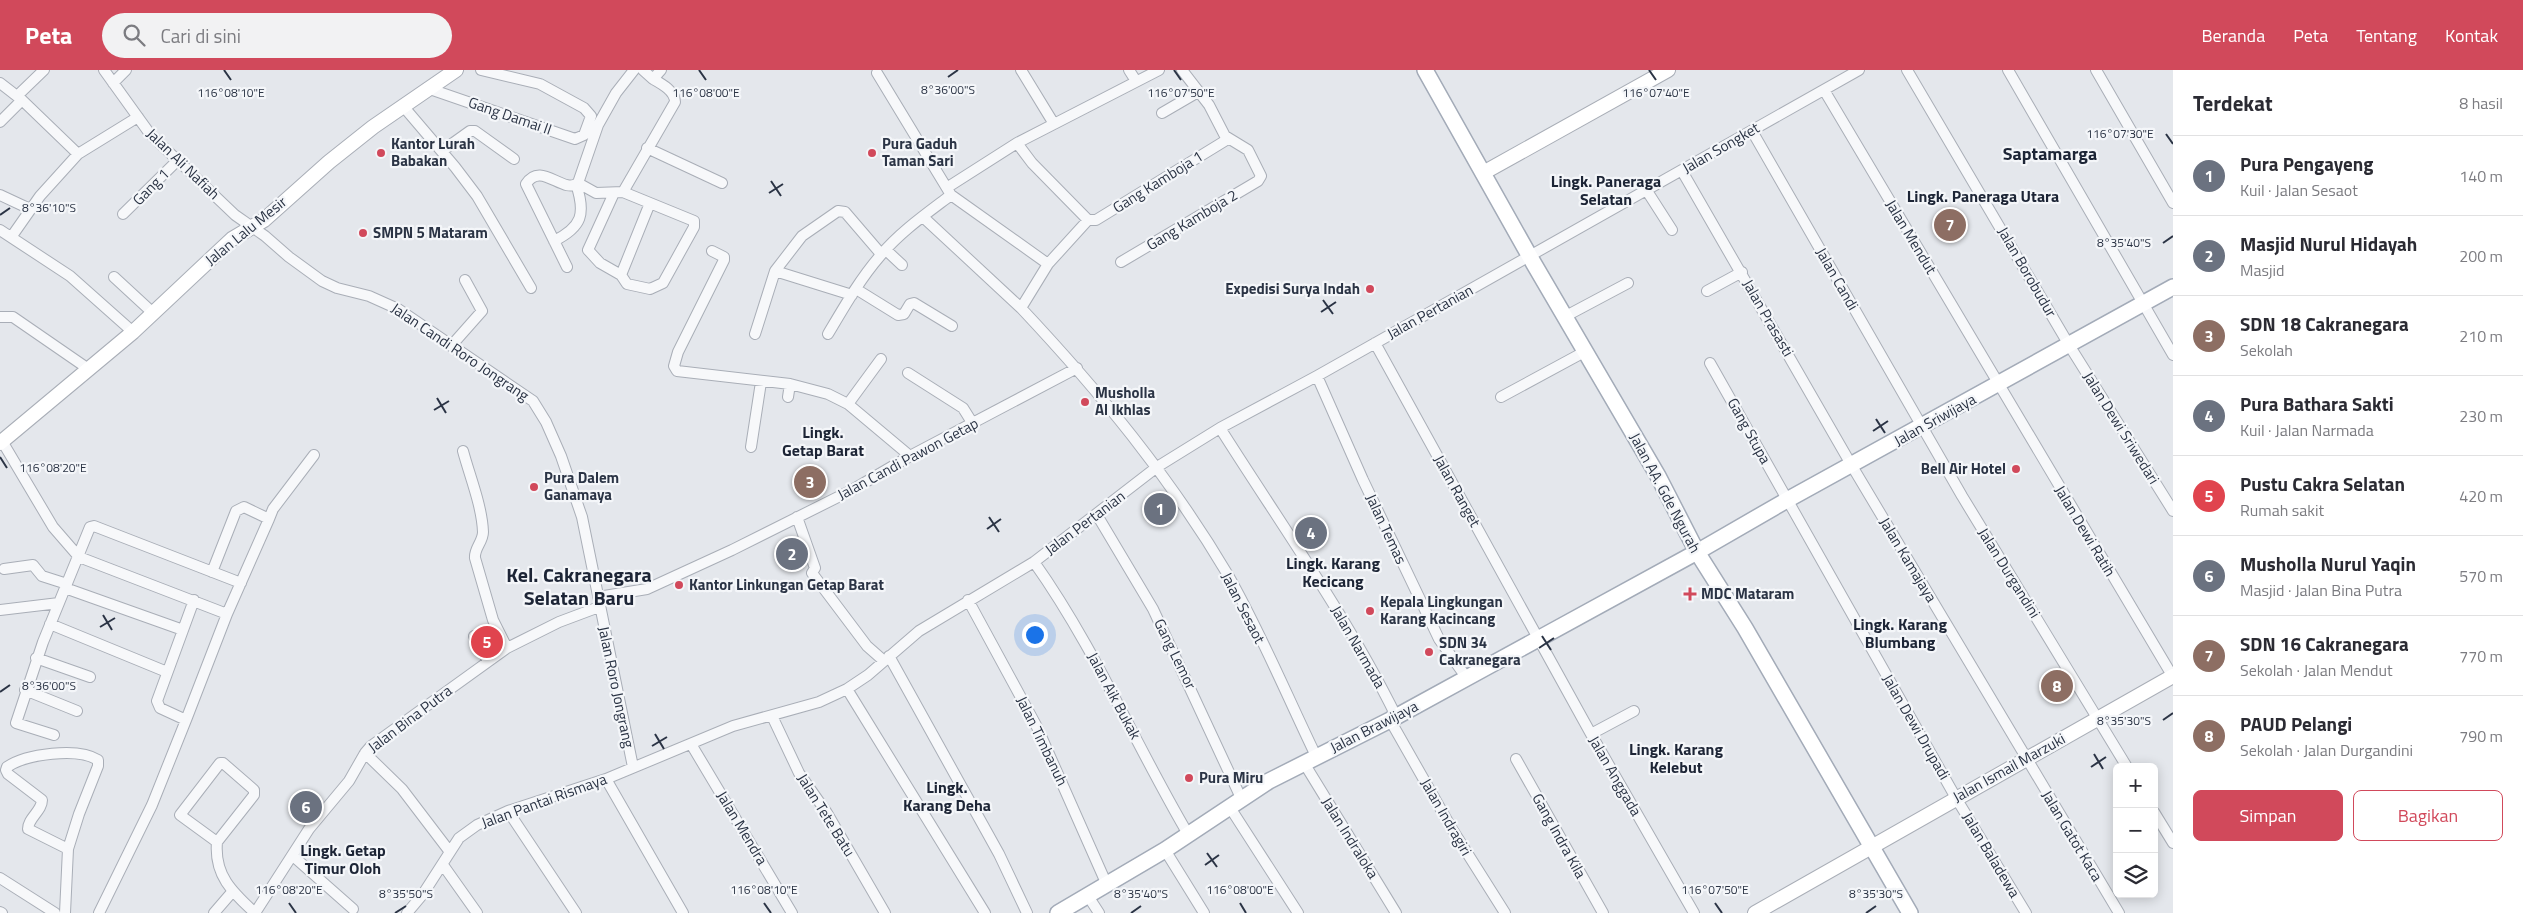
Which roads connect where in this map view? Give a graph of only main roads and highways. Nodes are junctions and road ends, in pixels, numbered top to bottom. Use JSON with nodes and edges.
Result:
{"nodes":[{"id":1,"x":1426,"y":70,"type":"edge"},
{"id":2,"x":2173,"y":287,"type":"edge"},
{"id":3,"x":1697,"y":552,"type":"junction"},
{"id":4,"x":1058,"y":913,"type":"edge"},
{"id":5,"x":1910,"y":913,"type":"edge"}],
"edges":[{"from":1,"to":3,"type":"main road","name":"Jalan AA. Gde Ngurah"},
{"from":2,"to":3,"type":"main road","name":"Jalan Sriwijaya"},
{"from":3,"to":4,"type":"main road","name":"Jalan Brawijaya"},
{"from":3,"to":5,"type":"main road","name":"Jalan AA. Gde Ngurah"}]}
